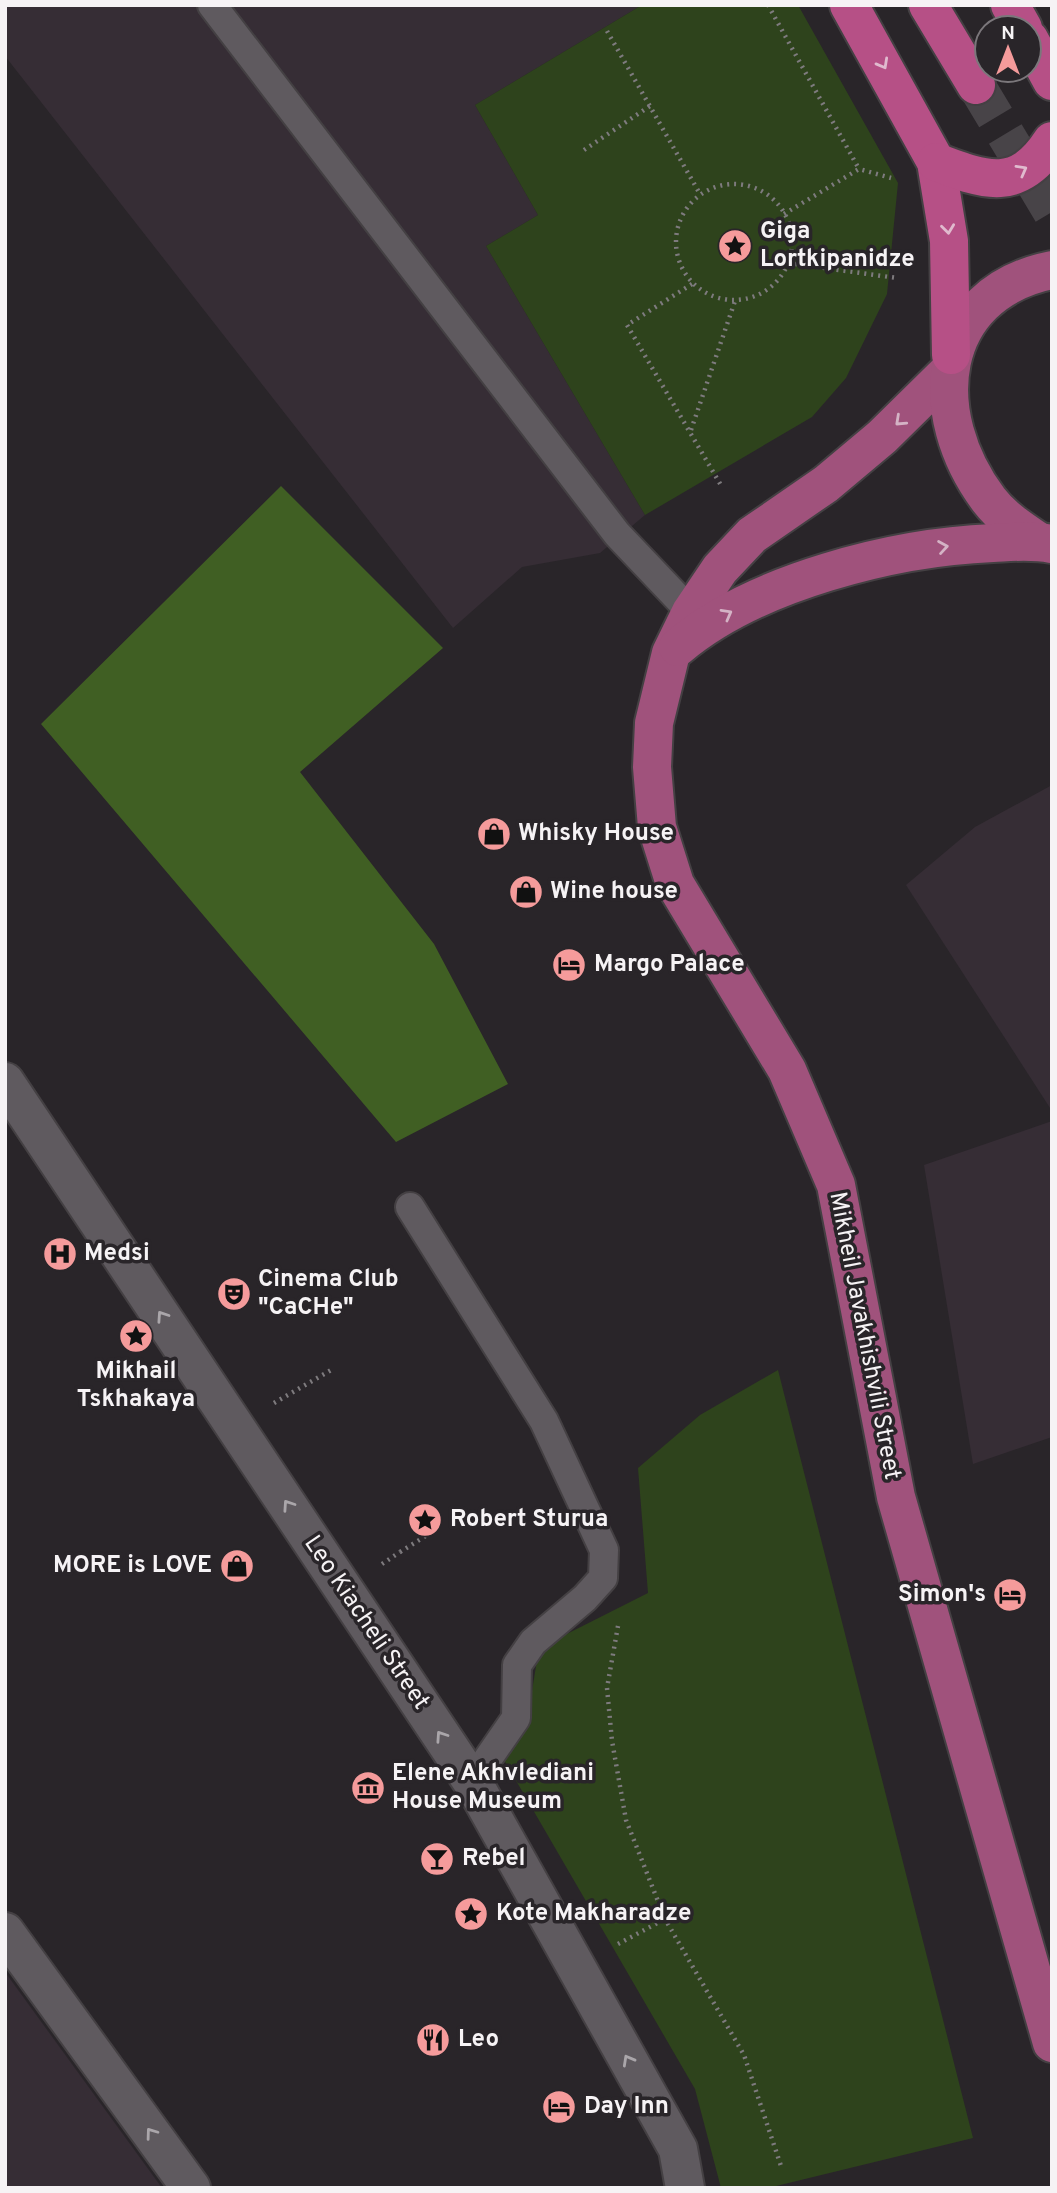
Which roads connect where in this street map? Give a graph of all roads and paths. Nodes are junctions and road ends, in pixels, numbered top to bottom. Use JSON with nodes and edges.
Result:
{"nodes":[{"id":1,"x":212,"y":5,"type":"edge"},
{"id":2,"x":768,"y":5,"type":"edge"},
{"id":3,"x":849,"y":5,"type":"edge"},
{"id":4,"x":928,"y":5,"type":"edge"},
{"id":5,"x":607,"y":31,"type":"dead end"},
{"id":6,"x":1043,"y":65,"type":"edge"},
{"id":7,"x":1052,"y":81,"type":"edge"},
{"id":8,"x":976,"y":85,"type":"tunnel mouth"},
{"id":9,"x":650,"y":106,"type":"junction"},
{"id":10,"x":1052,"y":141,"type":"edge"},
{"id":11,"x":584,"y":150,"type":"dead end"},
{"id":12,"x":918,"y":167,"type":"junction"},
{"id":13,"x":859,"y":169,"type":"junction"},
{"id":14,"x":700,"y":194,"type":"junction"},
{"id":15,"x":784,"y":214,"type":"junction"},
{"id":16,"x":788,"y":263,"type":"junction"},
{"id":17,"x":1052,"y":270,"type":"edge"},
{"id":18,"x":897,"y":278,"type":"dead end"},
{"id":19,"x":692,"y":284,"type":"junction"},
{"id":20,"x":735,"y":301,"type":"junction"},
{"id":21,"x":949,"y":363,"type":"junction"},
{"id":22,"x":691,"y":430,"type":"junction"},
{"id":23,"x":722,"y":487,"type":"dead end"},
{"id":24,"x":1045,"y":543,"type":"edge"},
{"id":25,"x":691,"y":612,"type":"junction"},
{"id":26,"x":671,"y":653,"type":"junction"},
{"id":27,"x":5,"y":1082,"type":"edge"},
{"id":28,"x":410,"y":1207,"type":"dead end"},
{"id":29,"x":331,"y":1370,"type":"dead end"},
{"id":30,"x":282,"y":1398,"type":"dead end"},
{"id":31,"x":432,"y":1532,"type":"dead end"},
{"id":32,"x":386,"y":1561,"type":"dead end"},
{"id":33,"x":603,"y":1578,"type":"junction"},
{"id":34,"x":475,"y":1786,"type":"junction"},
{"id":35,"x":665,"y":1919,"type":"junction"},
{"id":36,"x":5,"y":1931,"type":"edge"},
{"id":37,"x":610,"y":1948,"type":"dead end"},
{"id":38,"x":1052,"y":2043,"type":"edge"},
{"id":39,"x":782,"y":2169,"type":"dead end"},
{"id":40,"x":191,"y":2188,"type":"edge"},
{"id":41,"x":685,"y":2188,"type":"edge"}],
"edges":[{"from":1,"to":25,"type":"lane"},
{"from":2,"to":13,"type":"path"},
{"from":3,"to":12,"type":"highway","one_way":true},
{"from":4,"to":8,"type":"highway"},
{"from":5,"to":9,"type":"path"},
{"from":6,"to":7,"type":"highway"},
{"from":9,"to":11,"type":"path"},
{"from":9,"to":14,"type":"path"},
{"from":12,"to":10,"type":"highway","one_way":true},
{"from":12,"to":13,"type":"path"},
{"from":12,"to":21,"type":"highway","one_way":true},
{"from":13,"to":15,"type":"path"},
{"from":14,"to":15,"type":"path"},
{"from":14,"to":19,"type":"path"},
{"from":15,"to":16,"type":"path"},
{"from":16,"to":18,"type":"path"},
{"from":16,"to":20,"type":"path"},
{"from":17,"to":21,"type":"main road","name":"Mikheil Javakhishvili Street"},
{"from":19,"to":20,"type":"path"},
{"from":19,"to":22,"type":"path"},
{"from":20,"to":22,"type":"path"},
{"from":21,"to":24,"type":"main road"},
{"from":21,"to":25,"type":"main road","name":"Mikheil Javakhishvili Street","one_way":true},
{"from":22,"to":23,"type":"path"},
{"from":26,"to":24,"type":"main road","one_way":true},
{"from":25,"to":26,"type":"main road","name":"Mikheil Javakhishvili Street"},
{"from":26,"to":38,"type":"main road","name":"Mikheil Javakhishvili Street"},
{"from":34,"to":27,"type":"street","name":"Leo Kiacheli Street","one_way":true},
{"from":28,"to":33,"type":"lane"},
{"from":29,"to":30,"type":"path"},
{"from":31,"to":32,"type":"path","bridge":true},
{"from":33,"to":34,"type":"lane"},
{"from":33,"to":35,"type":"path"},
{"from":41,"to":34,"type":"street","name":"Leo Kiacheli Street","one_way":true},
{"from":35,"to":37,"type":"path"},
{"from":35,"to":39,"type":"path"},
{"from":40,"to":36,"type":"street","one_way":true}]}
